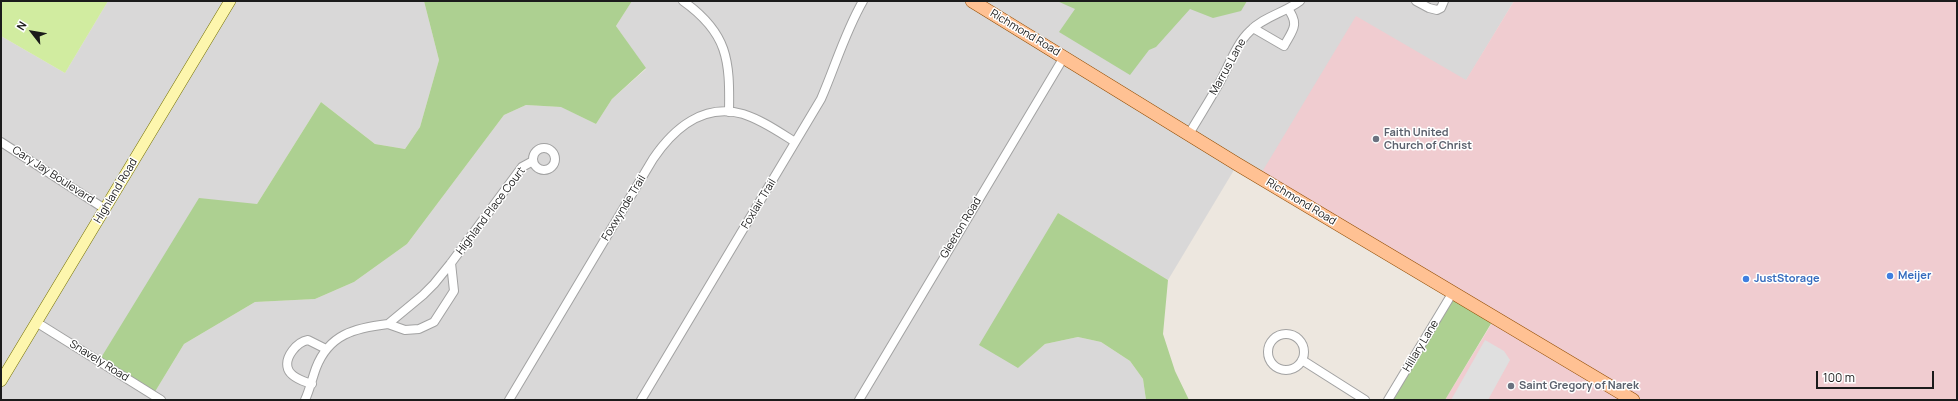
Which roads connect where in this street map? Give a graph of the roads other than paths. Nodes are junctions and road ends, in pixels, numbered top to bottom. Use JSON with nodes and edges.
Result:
{"nodes":[{"id":1,"x":230,"y":1,"type":"edge"},
{"id":2,"x":683,"y":1,"type":"edge"},
{"id":3,"x":863,"y":1,"type":"edge"},
{"id":4,"x":972,"y":1,"type":"edge"},
{"id":5,"x":1300,"y":1,"type":"edge"},
{"id":6,"x":1416,"y":1,"type":"edge"},
{"id":7,"x":1444,"y":1,"type":"edge"},
{"id":8,"x":1288,"y":9,"type":"junction"},
{"id":9,"x":1253,"y":28,"type":"junction"},
{"id":10,"x":1064,"y":57,"type":"junction"},
{"id":11,"x":729,"y":112,"type":"junction"},
{"id":12,"x":1189,"y":134,"type":"junction"},
{"id":13,"x":1,"y":142,"type":"edge"},
{"id":14,"x":795,"y":142,"type":"junction"},
{"id":15,"x":533,"y":161,"type":"dead end"},
{"id":16,"x":105,"y":209,"type":"junction"},
{"id":17,"x":451,"y":263,"type":"junction"},
{"id":18,"x":1453,"y":292,"type":"junction"},
{"id":19,"x":36,"y":322,"type":"junction"},
{"id":20,"x":388,"y":324,"type":"junction"},
{"id":21,"x":326,"y":349,"type":"junction"},
{"id":22,"x":1302,"y":360,"type":"junction"},
{"id":23,"x":1,"y":381,"type":"edge"},
{"id":24,"x":312,"y":384,"type":"junction"},
{"id":25,"x":162,"y":400,"type":"edge"},
{"id":26,"x":306,"y":400,"type":"edge"},
{"id":27,"x":509,"y":400,"type":"edge"},
{"id":28,"x":641,"y":400,"type":"edge"},
{"id":29,"x":859,"y":400,"type":"edge"},
{"id":30,"x":1365,"y":400,"type":"edge"},
{"id":31,"x":1388,"y":400,"type":"edge"},
{"id":32,"x":1633,"y":400,"type":"edge"}],
"edges":[{"from":1,"to":16,"type":"street","name":"Highland Road"},
{"from":2,"to":11,"type":"street"},
{"from":3,"to":14,"type":"street","name":"Foxlair Trail"},
{"from":4,"to":10,"type":"main road","name":"Richmond Road"},
{"from":5,"to":8,"type":"street","name":"Marrus Lane"},
{"from":6,"to":7,"type":"street"},
{"from":8,"to":9,"type":"street","name":"Marrus Lane"},
{"from":8,"to":9,"type":"street"},
{"from":9,"to":12,"type":"street","name":"Marrus Lane"},
{"from":10,"to":12,"type":"main road","name":"Richmond Road"},
{"from":10,"to":29,"type":"street","name":"Gleeton Road"},
{"from":11,"to":14,"type":"street","name":"Foxwynde Trail"},
{"from":11,"to":27,"type":"street","name":"Foxwynde Trail"},
{"from":12,"to":18,"type":"main road","name":"Richmond Road"},
{"from":13,"to":16,"type":"street","name":"Cary Jay Boulevard"},
{"from":14,"to":28,"type":"street","name":"Foxlair Trail"},
{"from":15,"to":17,"type":"street","name":"Highland Place Court"},
{"from":16,"to":19,"type":"street","name":"Highland Road"},
{"from":17,"to":20,"type":"street","name":"Highland Place Court"},
{"from":17,"to":20,"type":"street","name":"Highland Place Court"},
{"from":18,"to":31,"type":"street","name":"Hillary Lane"},
{"from":18,"to":32,"type":"main road","name":"Richmond Road"},
{"from":19,"to":23,"type":"street","name":"Highland Road"},
{"from":19,"to":25,"type":"street","name":"Snavely Road"},
{"from":20,"to":21,"type":"street","name":"Highland Place Court"},
{"from":21,"to":24,"type":"street","name":"Highland Place Court"},
{"from":21,"to":24,"type":"street"},
{"from":22,"to":22,"type":"street"},
{"from":22,"to":30,"type":"street"},
{"from":24,"to":26,"type":"street","name":"Highland Place Court"}]}
